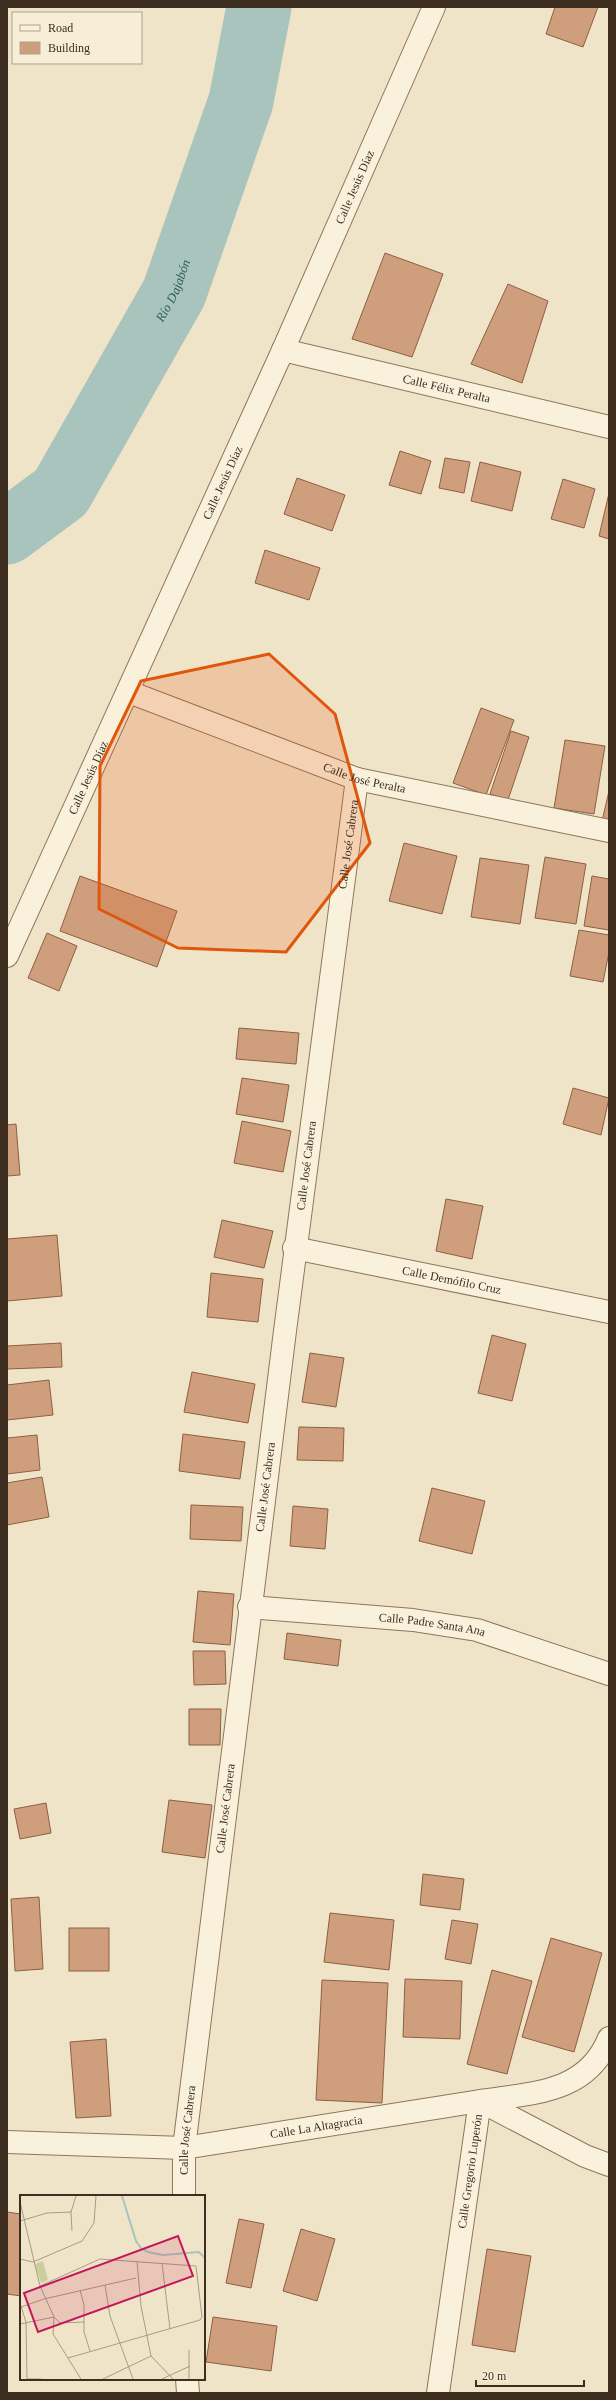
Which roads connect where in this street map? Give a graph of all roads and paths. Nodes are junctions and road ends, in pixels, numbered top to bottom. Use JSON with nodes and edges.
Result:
{"nodes":[{"id":1,"x":434,"y":7,"type":"edge"},
{"id":2,"x":283,"y":350,"type":"junction"},
{"id":3,"x":609,"y":427,"type":"edge"},
{"id":4,"x":129,"y":692,"type":"junction"},
{"id":5,"x":357,"y":779,"type":"junction"},
{"id":6,"x":609,"y":831,"type":"edge"},
{"id":7,"x":7,"y":956,"type":"edge"},
{"id":8,"x":294,"y":1248,"type":"junction"},
{"id":9,"x":609,"y":1312,"type":"edge"},
{"id":10,"x":249,"y":1608,"type":"junction"},
{"id":11,"x":609,"y":1674,"type":"edge"},
{"id":12,"x":609,"y":2038,"type":"edge"},
{"id":13,"x":480,"y":2101,"type":"junction"},
{"id":14,"x":7,"y":2142,"type":"edge"},
{"id":15,"x":184,"y":2148,"type":"junction"},
{"id":16,"x":609,"y":2165,"type":"edge"},
{"id":17,"x":184,"y":2195,"type":"edge"},
{"id":18,"x":188,"y":2380,"type":"edge"},
{"id":19,"x":188,"y":2393,"type":"edge"},
{"id":20,"x":438,"y":2393,"type":"edge"}],
"edges":[{"from":1,"to":2,"type":"street","name":"Calle Jesús Díaz"},
{"from":2,"to":3,"type":"street","name":"Calle Félix Peralta"},
{"from":2,"to":4,"type":"street","name":"Calle Jesús Díaz"},
{"from":4,"to":5,"type":"street","name":"Calle José Peralta"},
{"from":4,"to":7,"type":"street","name":"Calle Jesús Díaz"},
{"from":5,"to":6,"type":"street","name":"Calle José Peralta"},
{"from":5,"to":8,"type":"street","name":"Calle José Cabrera"},
{"from":8,"to":9,"type":"street","name":"Calle Demófilo Cruz"},
{"from":8,"to":10,"type":"street","name":"Calle José Cabrera"},
{"from":10,"to":11,"type":"street","name":"Calle Padre Santa Ana"},
{"from":10,"to":15,"type":"street","name":"Calle José Cabrera"},
{"from":12,"to":13,"type":"street","name":"Calle Gregorio Luperón"},
{"from":13,"to":15,"type":"street","name":"Calle La Altagracia"},
{"from":13,"to":16,"type":"street"},
{"from":13,"to":20,"type":"street","name":"Calle Gregorio Luperón"},
{"from":14,"to":15,"type":"street","name":"Calle La Altagracia"},
{"from":15,"to":17,"type":"street","name":"Calle José Cabrera"},
{"from":18,"to":19,"type":"street"}]}
